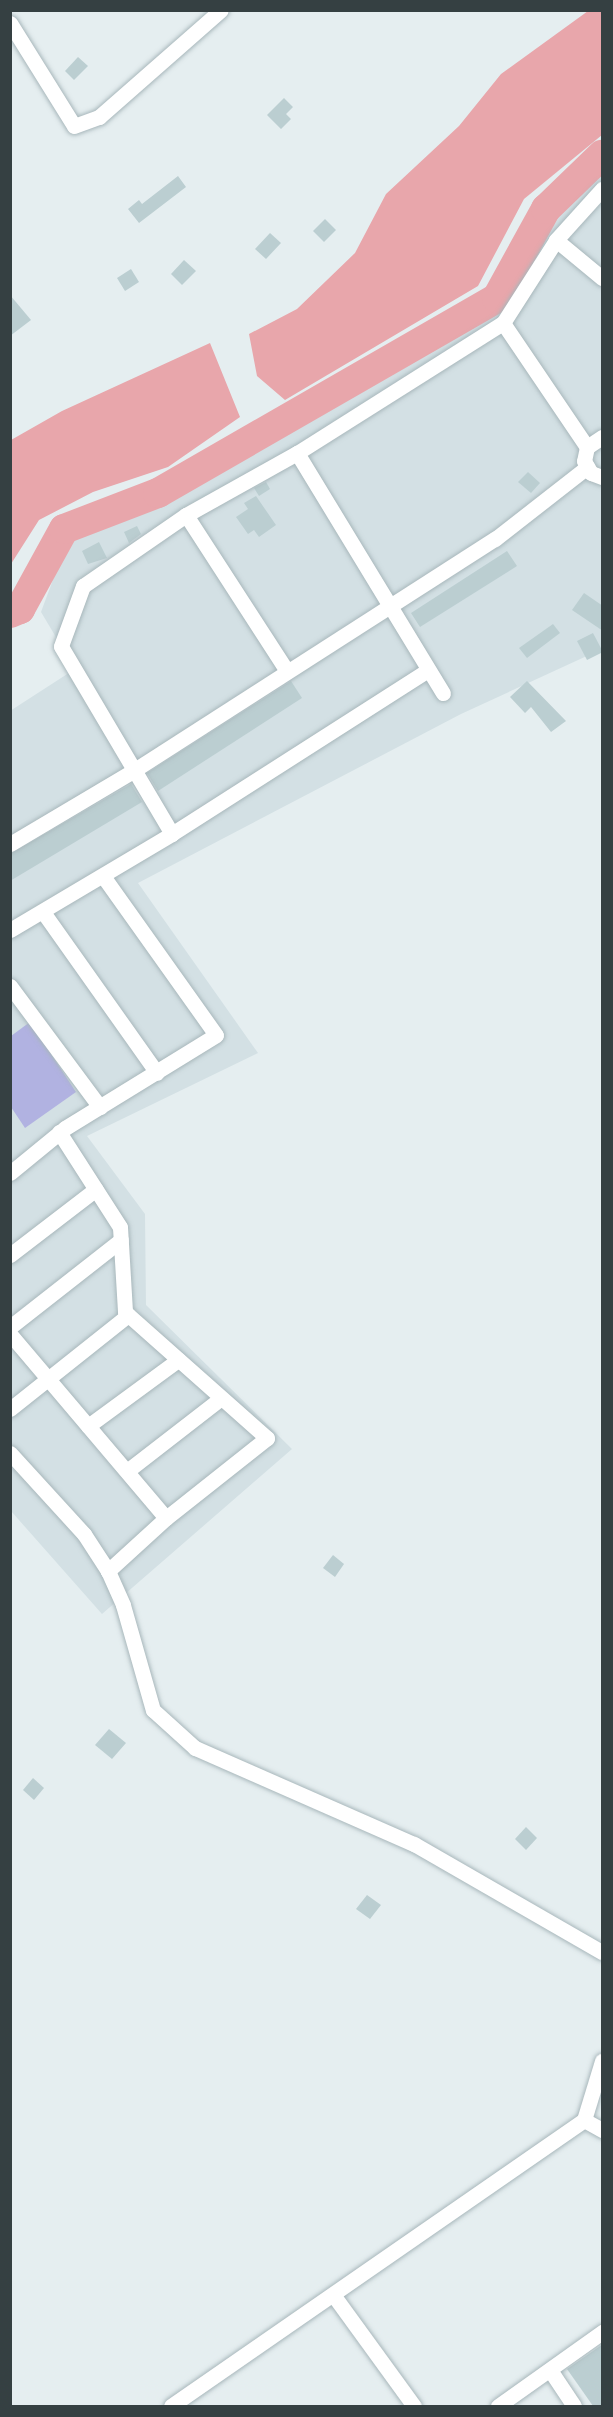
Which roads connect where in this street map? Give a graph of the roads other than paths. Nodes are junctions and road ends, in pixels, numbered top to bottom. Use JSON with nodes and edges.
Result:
{"nodes":[{"id":1,"x":221,"y":10,"type":"edge"},
{"id":2,"x":10,"y":23,"type":"edge"},
{"id":3,"x":603,"y":189,"type":"edge"},
{"id":4,"x":556,"y":240,"type":"junction"},
{"id":5,"x":603,"y":278,"type":"edge"},
{"id":6,"x":503,"y":323,"type":"junction"},
{"id":7,"x":603,"y":437,"type":"edge"},
{"id":8,"x":587,"y":447,"type":"junction"},
{"id":9,"x":297,"y":453,"type":"junction"},
{"id":10,"x":587,"y":467,"type":"junction"},
{"id":11,"x":603,"y":477,"type":"edge"},
{"id":12,"x":186,"y":515,"type":"junction"},
{"id":13,"x":391,"y":607,"type":"junction"},
{"id":14,"x":428,"y":670,"type":"junction"},
{"id":15,"x":287,"y":671,"type":"junction"},
{"id":16,"x":443,"y":693,"type":"dead end"},
{"id":17,"x":133,"y":771,"type":"junction"},
{"id":18,"x":172,"y":834,"type":"junction"},
{"id":19,"x":10,"y":844,"type":"edge"},
{"id":20,"x":103,"y":876,"type":"junction"},
{"id":21,"x":43,"y":912,"type":"junction"},
{"id":22,"x":10,"y":930,"type":"edge"},
{"id":23,"x":10,"y":986,"type":"edge"},
{"id":24,"x":158,"y":1073,"type":"junction"},
{"id":25,"x":100,"y":1107,"type":"junction"},
{"id":26,"x":59,"y":1132,"type":"junction"},
{"id":27,"x":10,"y":1173,"type":"edge"},
{"id":28,"x":96,"y":1189,"type":"junction"},
{"id":29,"x":121,"y":1240,"type":"junction"},
{"id":30,"x":10,"y":1255,"type":"edge"},
{"id":31,"x":128,"y":1315,"type":"junction"},
{"id":32,"x":10,"y":1327,"type":"edge"},
{"id":33,"x":10,"y":1334,"type":"edge"},
{"id":34,"x":178,"y":1360,"type":"junction"},
{"id":35,"x":48,"y":1378,"type":"junction"},
{"id":36,"x":221,"y":1398,"type":"junction"},
{"id":37,"x":10,"y":1409,"type":"edge"},
{"id":38,"x":88,"y":1426,"type":"junction"},
{"id":39,"x":10,"y":1453,"type":"edge"},
{"id":40,"x":127,"y":1471,"type":"junction"},
{"id":41,"x":166,"y":1518,"type":"junction"},
{"id":42,"x":108,"y":1571,"type":"junction"},
{"id":43,"x":603,"y":1952,"type":"edge"},
{"id":44,"x":603,"y":2061,"type":"edge"},
{"id":45,"x":584,"y":2120,"type":"junction"},
{"id":46,"x":603,"y":2130,"type":"edge"},
{"id":47,"x":334,"y":2296,"type":"junction"},
{"id":48,"x":603,"y":2332,"type":"edge"},
{"id":49,"x":550,"y":2370,"type":"junction"},
{"id":50,"x":171,"y":2406,"type":"edge"},
{"id":51,"x":414,"y":2406,"type":"edge"},
{"id":52,"x":498,"y":2406,"type":"edge"},
{"id":53,"x":574,"y":2406,"type":"edge"}],
"edges":[{"from":1,"to":2,"type":"street"},
{"from":3,"to":4,"type":"street"},
{"from":4,"to":5,"type":"street"},
{"from":4,"to":6,"type":"street"},
{"from":6,"to":8,"type":"street"},
{"from":6,"to":9,"type":"street"},
{"from":7,"to":8,"type":"street"},
{"from":8,"to":10,"type":"street"},
{"from":9,"to":12,"type":"street"},
{"from":9,"to":13,"type":"street"},
{"from":10,"to":11,"type":"street"},
{"from":10,"to":13,"type":"street"},
{"from":12,"to":15,"type":"street"},
{"from":12,"to":17,"type":"street"},
{"from":13,"to":14,"type":"street"},
{"from":13,"to":15,"type":"street"},
{"from":14,"to":16,"type":"street"},
{"from":14,"to":18,"type":"street"},
{"from":15,"to":17,"type":"street"},
{"from":17,"to":18,"type":"street"},
{"from":17,"to":19,"type":"street"},
{"from":18,"to":20,"type":"street"},
{"from":20,"to":21,"type":"street"},
{"from":20,"to":24,"type":"street"},
{"from":21,"to":22,"type":"street"},
{"from":21,"to":24,"type":"street"},
{"from":23,"to":25,"type":"street"},
{"from":24,"to":25,"type":"street"},
{"from":25,"to":26,"type":"street"},
{"from":26,"to":27,"type":"street"},
{"from":26,"to":28,"type":"street"},
{"from":28,"to":29,"type":"street"},
{"from":28,"to":30,"type":"street"},
{"from":29,"to":31,"type":"street"},
{"from":29,"to":32,"type":"street"},
{"from":31,"to":34,"type":"street"},
{"from":31,"to":35,"type":"street"},
{"from":33,"to":35,"type":"street"},
{"from":34,"to":36,"type":"street"},
{"from":34,"to":38,"type":"street"},
{"from":35,"to":37,"type":"street"},
{"from":35,"to":38,"type":"street"},
{"from":36,"to":40,"type":"street"},
{"from":36,"to":41,"type":"street"},
{"from":38,"to":40,"type":"street"},
{"from":39,"to":42,"type":"street"},
{"from":40,"to":41,"type":"street"},
{"from":41,"to":42,"type":"street"},
{"from":42,"to":43,"type":"street"},
{"from":44,"to":45,"type":"street"},
{"from":45,"to":46,"type":"street"},
{"from":45,"to":47,"type":"street"},
{"from":47,"to":50,"type":"street"},
{"from":47,"to":51,"type":"street"},
{"from":48,"to":49,"type":"street"},
{"from":49,"to":52,"type":"street"},
{"from":49,"to":53,"type":"street"}]}
